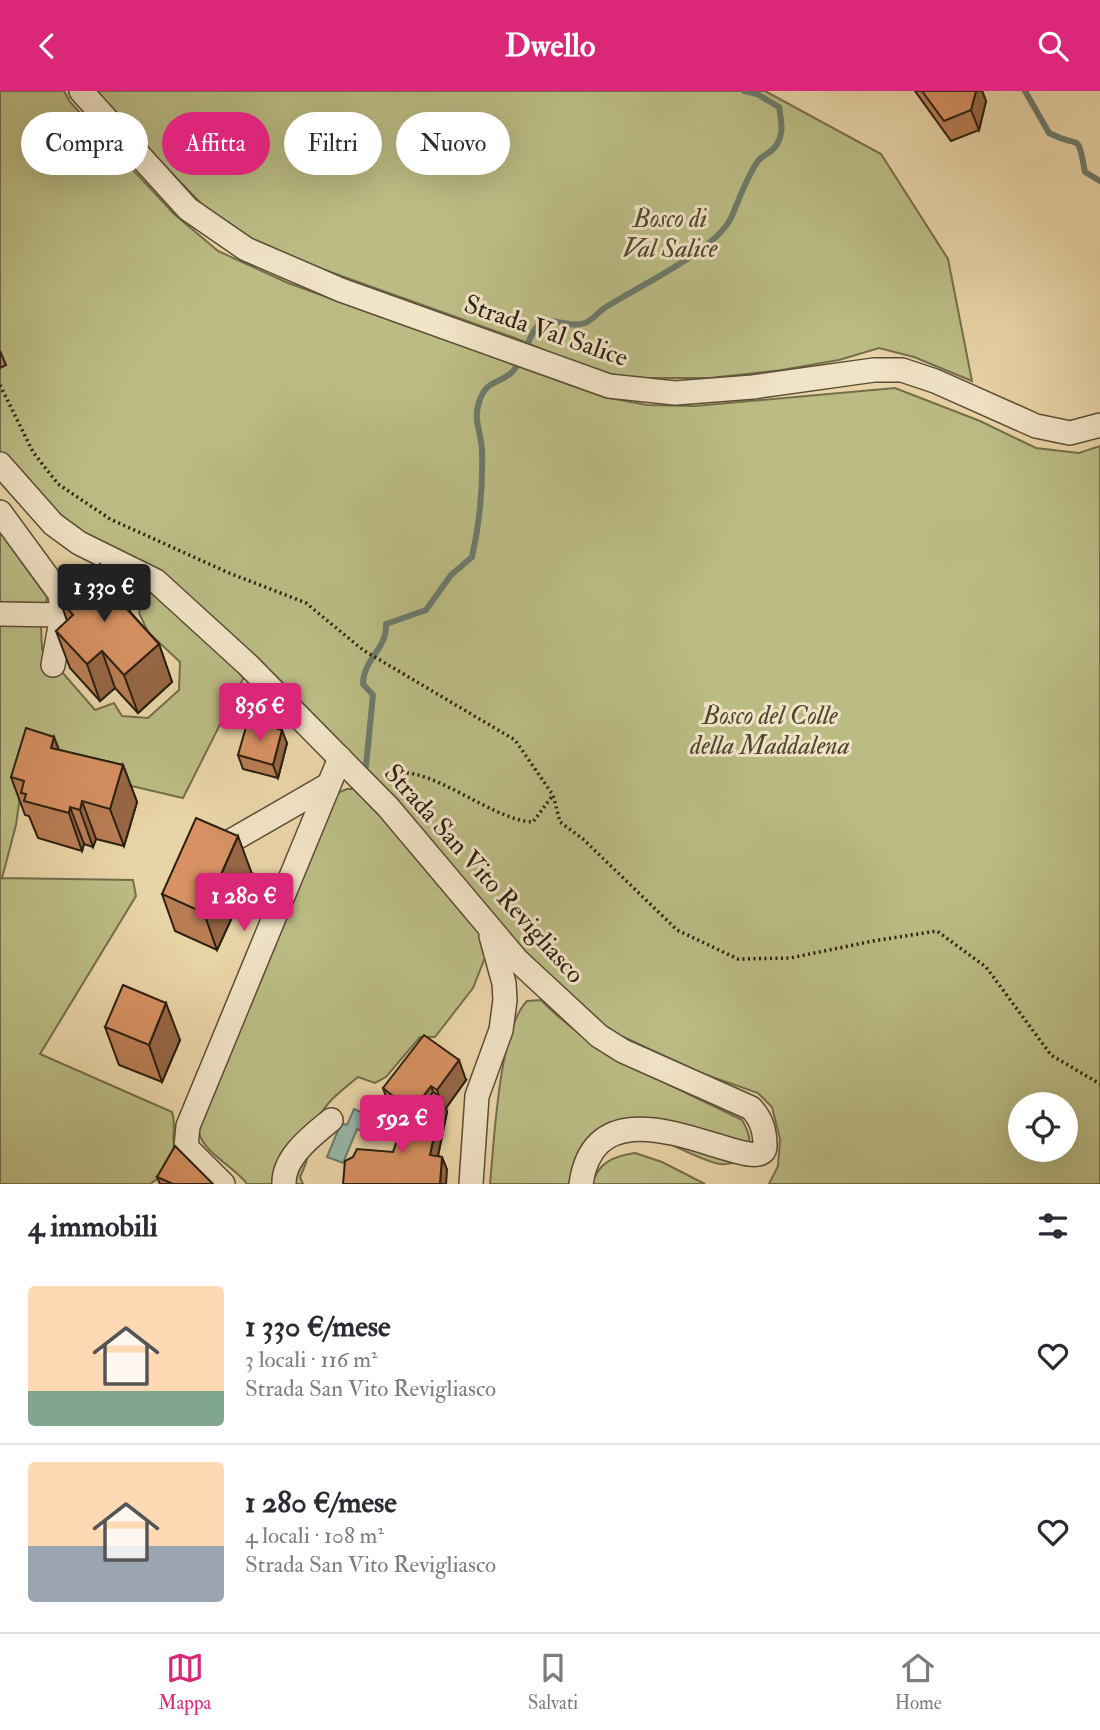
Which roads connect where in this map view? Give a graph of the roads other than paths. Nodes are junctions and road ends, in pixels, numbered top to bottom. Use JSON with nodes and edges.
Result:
{"nodes":[{"id":1,"x":81,"y":91,"type":"edge"},
{"id":2,"x":1100,"y":425,"type":"edge"},
{"id":3,"x":3,"y":478,"type":"edge"},
{"id":4,"x":0,"y":512,"type":"edge"},
{"id":5,"x":0,"y":614,"type":"edge"},
{"id":6,"x":62,"y":615,"type":"junction"},
{"id":7,"x":53,"y":664,"type":"dead end"},
{"id":8,"x":340,"y":758,"type":"junction"},
{"id":9,"x":328,"y":785,"type":"junction"},
{"id":10,"x":192,"y":839,"type":"edge"},
{"id":11,"x":490,"y":930,"type":"junction"},
{"id":12,"x":331,"y":1120,"type":"dead end"},
{"id":13,"x":673,"y":1157,"type":"dead end"},
{"id":14,"x":745,"y":1177,"type":"dead end"},
{"id":15,"x":223,"y":1184,"type":"edge"},
{"id":16,"x":284,"y":1184,"type":"edge"},
{"id":17,"x":471,"y":1184,"type":"edge"},
{"id":18,"x":582,"y":1184,"type":"edge"}],
"edges":[{"from":1,"to":2,"type":"street","name":"Strada Val Salice"},
{"from":3,"to":8,"type":"street","name":"Strada San Vito Revigliasco"},
{"from":4,"to":6,"type":"street"},
{"from":5,"to":6,"type":"street"},
{"from":6,"to":7,"type":"street"},
{"from":8,"to":9,"type":"street"},
{"from":8,"to":11,"type":"street","name":"Strada San Vito Revigliasco"},
{"from":9,"to":10,"type":"street"},
{"from":9,"to":15,"type":"street"},
{"from":11,"to":14,"type":"street","name":"Strada San Vito Revigliasco"},
{"from":11,"to":17,"type":"street"},
{"from":12,"to":16,"type":"street"},
{"from":13,"to":18,"type":"street"}]}
